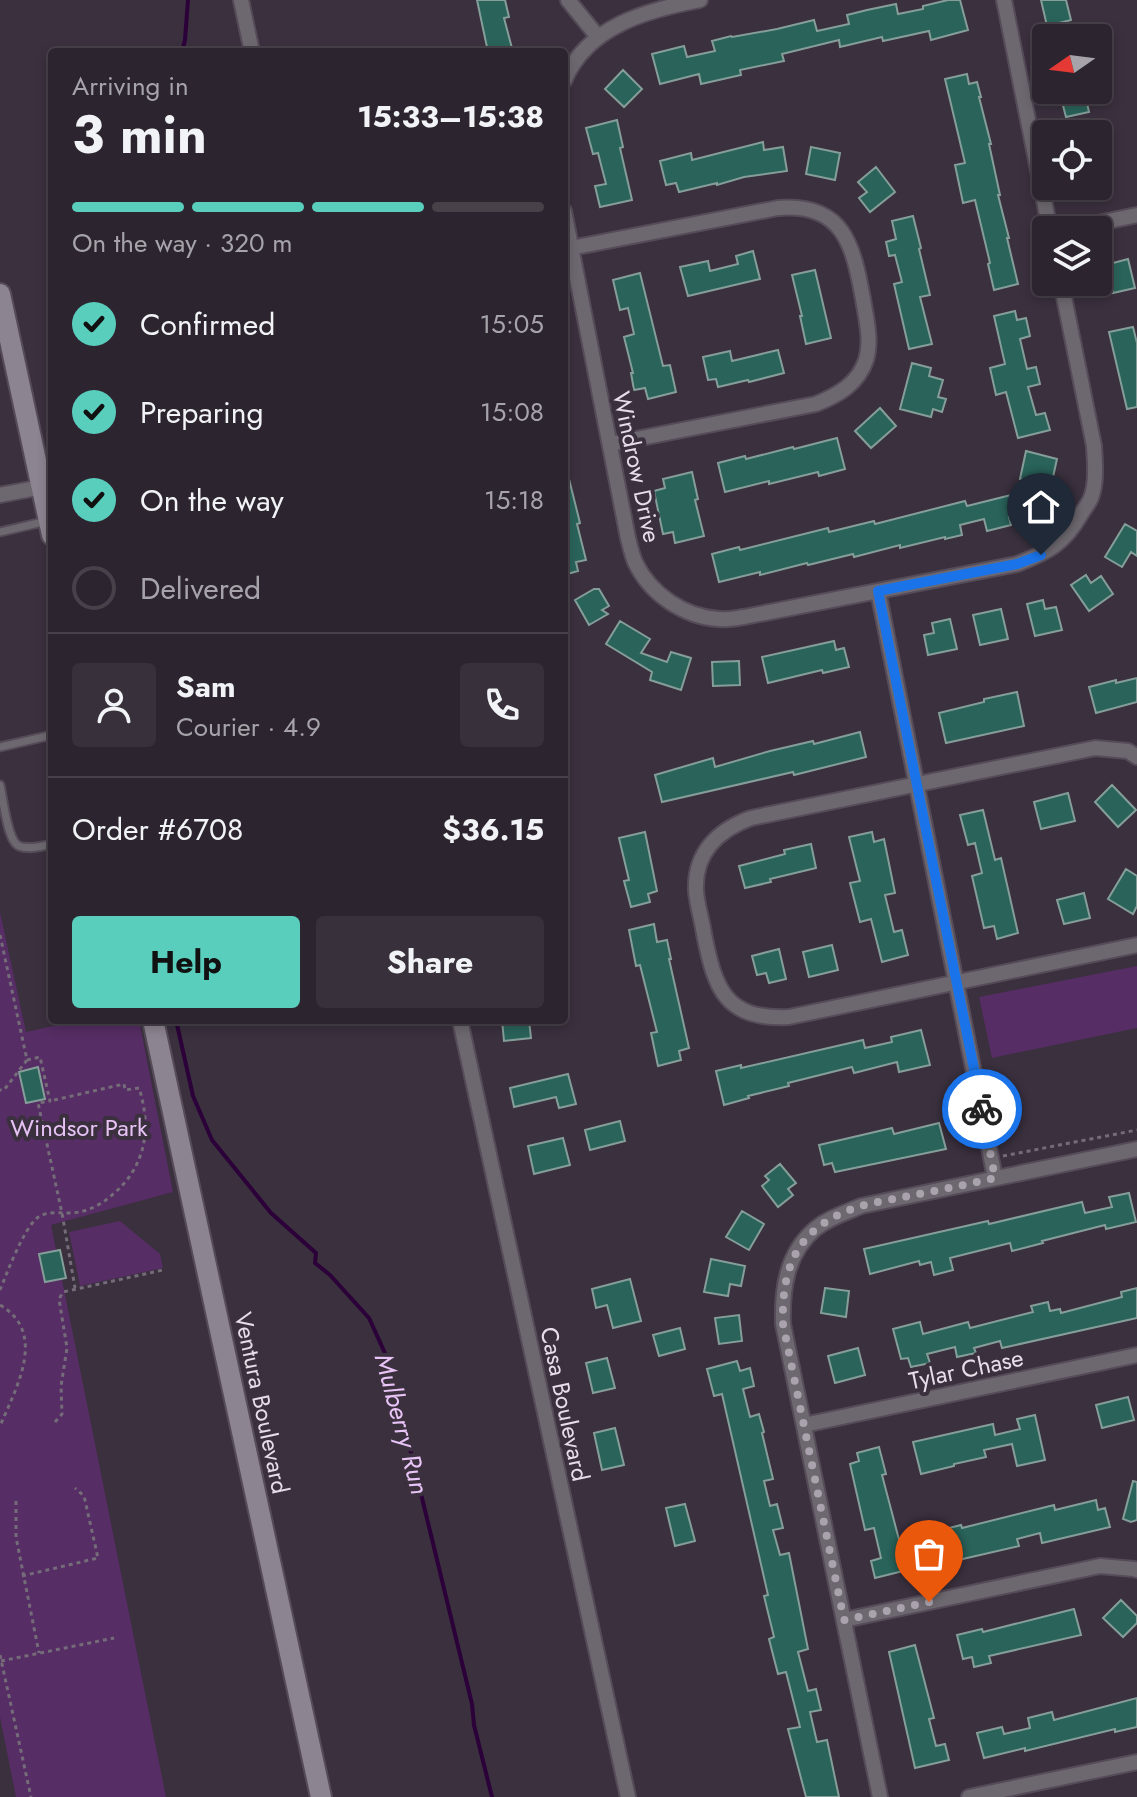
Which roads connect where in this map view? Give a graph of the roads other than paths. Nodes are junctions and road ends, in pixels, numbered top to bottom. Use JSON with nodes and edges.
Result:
{"nodes":[{"id":1,"x":241,"y":0,"type":"edge"},
{"id":2,"x":568,"y":0,"type":"edge"},
{"id":3,"x":700,"y":0,"type":"edge"},
{"id":4,"x":1004,"y":0,"type":"edge"},
{"id":5,"x":598,"y":37,"type":"junction"},
{"id":6,"x":251,"y":48,"type":"edge"},
{"id":7,"x":568,"y":74,"type":"edge"},
{"id":8,"x":1137,"y":215,"type":"edge"},
{"id":9,"x":1047,"y":216,"type":"edge"},
{"id":10,"x":1112,"y":220,"type":"edge"},
{"id":11,"x":568,"y":232,"type":"edge"},
{"id":12,"x":571,"y":248,"type":"junction"},
{"id":13,"x":0,"y":294,"type":"edge"},
{"id":14,"x":1064,"y":296,"type":"edge"},
{"id":15,"x":610,"y":444,"type":"junction"},
{"id":16,"x":42,"y":487,"type":"junction"},
{"id":17,"x":0,"y":495,"type":"edge"},
{"id":18,"x":48,"y":518,"type":"edge"},
{"id":19,"x":48,"y":528,"type":"edge"},
{"id":20,"x":0,"y":532,"type":"edge"},
{"id":21,"x":878,"y":591,"type":"junction"},
{"id":22,"x":48,"y":736,"type":"edge"},
{"id":23,"x":0,"y":747,"type":"edge"},
{"id":24,"x":1137,"y":757,"type":"edge"},
{"id":25,"x":0,"y":785,"type":"edge"},
{"id":26,"x":916,"y":785,"type":"junction"},
{"id":27,"x":48,"y":845,"type":"edge"},
{"id":28,"x":1137,"y":945,"type":"edge"},
{"id":29,"x":956,"y":983,"type":"junction"},
{"id":30,"x":154,"y":1024,"type":"edge"},
{"id":31,"x":461,"y":1024,"type":"edge"},
{"id":32,"x":1137,"y":1149,"type":"edge"},
{"id":33,"x":995,"y":1178,"type":"junction"},
{"id":34,"x":1137,"y":1355,"type":"edge"},
{"id":35,"x":804,"y":1425,"type":"junction"},
{"id":36,"x":1137,"y":1570,"type":"edge"},
{"id":37,"x":844,"y":1620,"type":"junction"},
{"id":38,"x":1137,"y":1762,"type":"edge"},
{"id":39,"x":321,"y":1797,"type":"edge"},
{"id":40,"x":628,"y":1797,"type":"edge"},
{"id":41,"x":880,"y":1797,"type":"edge"},
{"id":42,"x":969,"y":1797,"type":"edge"}],
"edges":[{"from":1,"to":6,"type":"street"},
{"from":2,"to":5,"type":"street"},
{"from":3,"to":5,"type":"street"},
{"from":4,"to":9,"type":"street"},
{"from":5,"to":7,"type":"street"},
{"from":8,"to":10,"type":"street"},
{"from":11,"to":12,"type":"street","name":"Windrow Drive"},
{"from":12,"to":15,"type":"street","name":"Windrow Drive"},
{"from":12,"to":15,"type":"street"},
{"from":13,"to":16,"type":"street"},
{"from":14,"to":21,"type":"street","name":"Windrow Drive"},
{"from":15,"to":21,"type":"street","name":"Windrow Drive"},
{"from":16,"to":17,"type":"street"},
{"from":16,"to":18,"type":"street"},
{"from":19,"to":20,"type":"lane"},
{"from":21,"to":26,"type":"street"},
{"from":22,"to":23,"type":"lane"},
{"from":24,"to":26,"type":"street"},
{"from":25,"to":27,"type":"lane"},
{"from":26,"to":29,"type":"street"},
{"from":26,"to":29,"type":"street"},
{"from":28,"to":29,"type":"street"},
{"from":29,"to":33,"type":"street"},
{"from":30,"to":39,"type":"street","name":"Ventura Boulevard"},
{"from":31,"to":40,"type":"street","name":"Casa Boulevard"},
{"from":32,"to":33,"type":"street"},
{"from":33,"to":35,"type":"street"},
{"from":34,"to":35,"type":"street","name":"Tylar Chase"},
{"from":35,"to":37,"type":"street"},
{"from":36,"to":37,"type":"street"},
{"from":37,"to":41,"type":"street"},
{"from":38,"to":42,"type":"street"}]}
